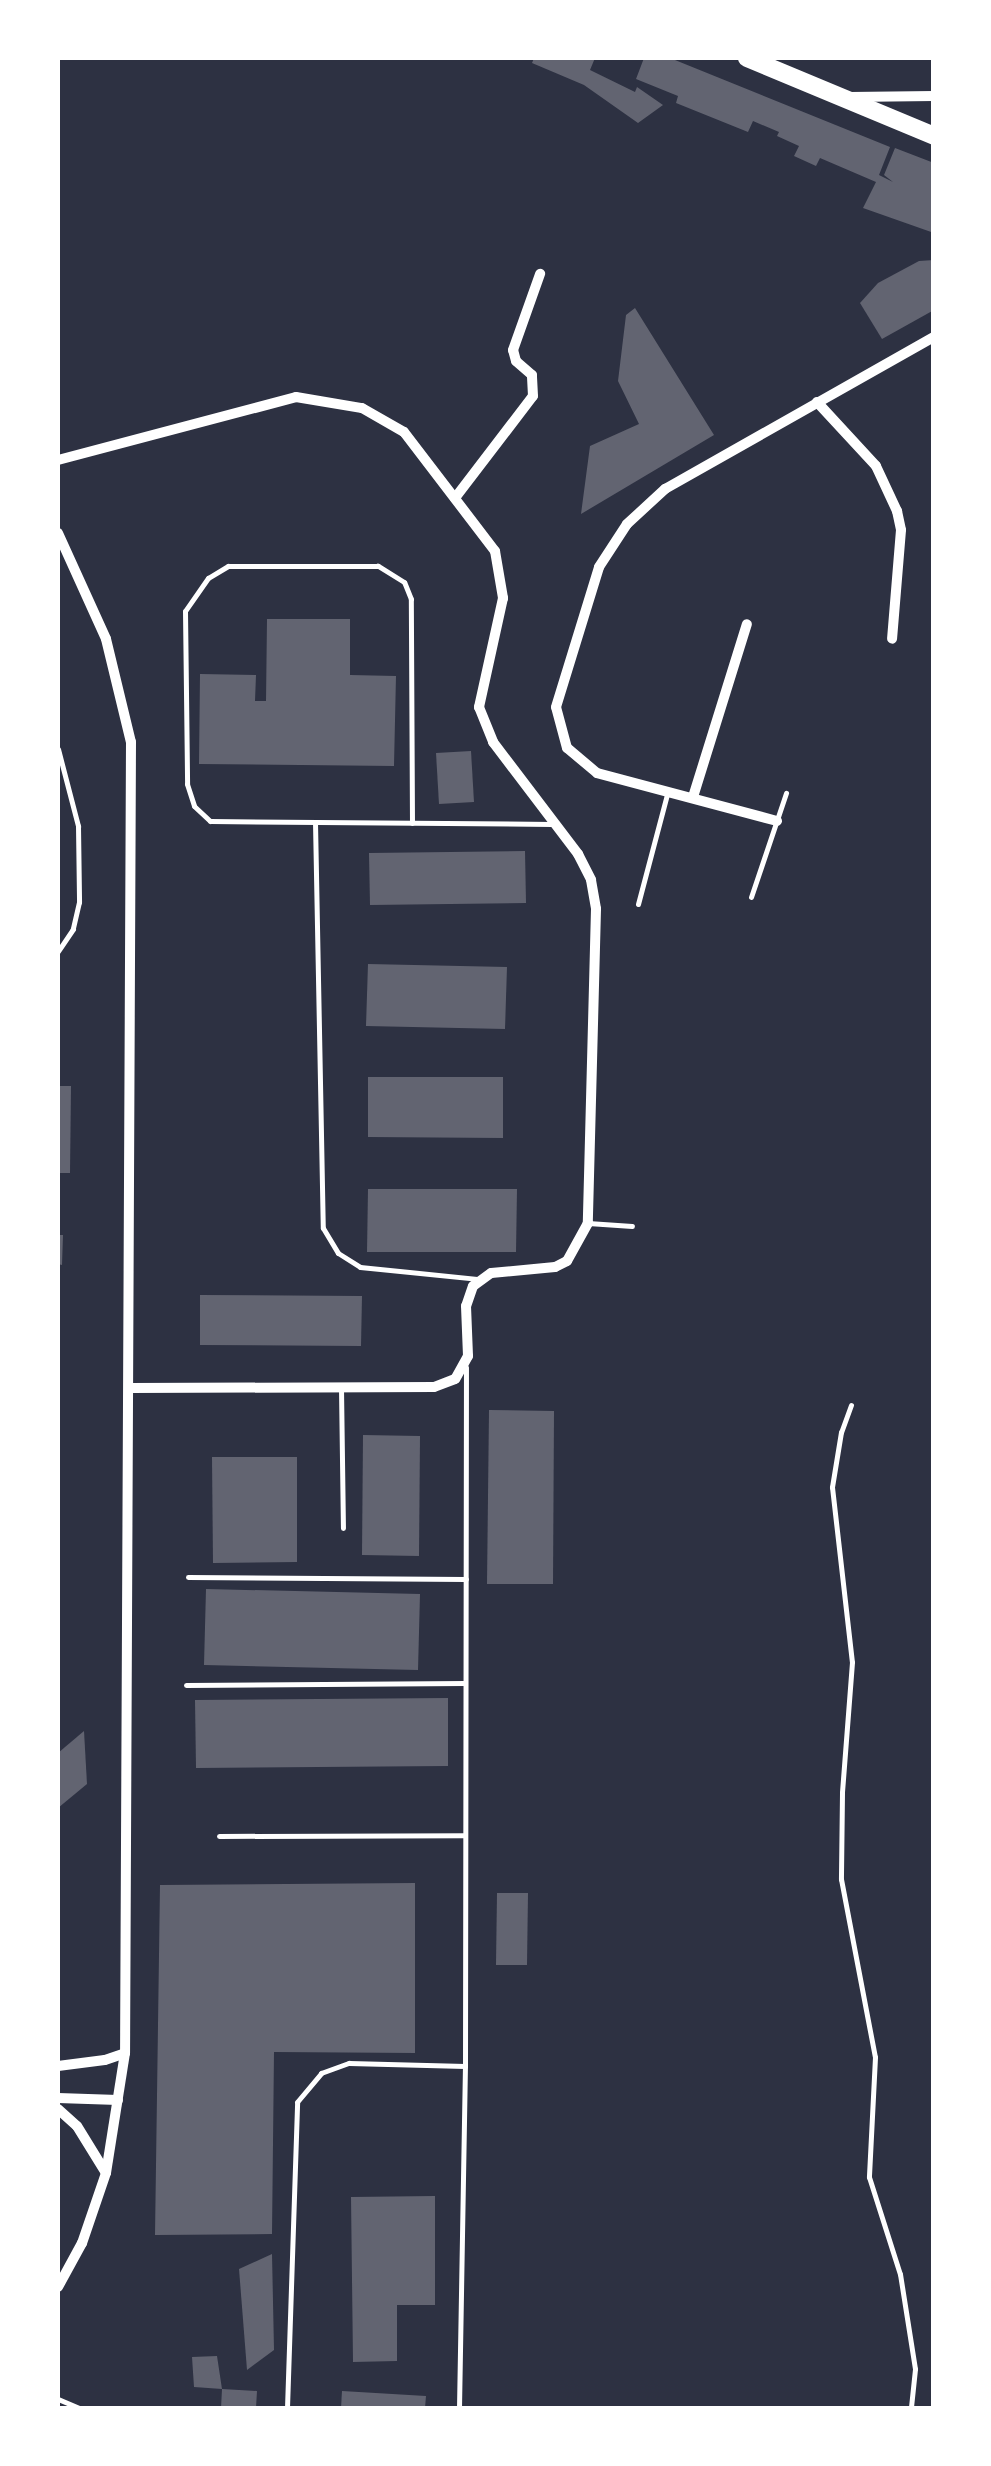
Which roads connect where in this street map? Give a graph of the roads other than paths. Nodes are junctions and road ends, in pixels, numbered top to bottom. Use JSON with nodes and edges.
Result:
{"nodes":[{"id":1,"x":747,"y":58,"type":"edge"},
{"id":2,"x":934,"y":96,"type":"edge"},
{"id":3,"x":839,"y":98,"type":"junction"},
{"id":4,"x":934,"y":136,"type":"edge"},
{"id":5,"x":540,"y":274,"type":"dead end"},
{"id":6,"x":934,"y":337,"type":"edge"},
{"id":7,"x":817,"y":402,"type":"junction"},
{"id":8,"x":58,"y":460,"type":"edge"},
{"id":9,"x":455,"y":498,"type":"junction"},
{"id":10,"x":58,"y":533,"type":"edge"},
{"id":11,"x":747,"y":624,"type":"dead end"},
{"id":12,"x":892,"y":640,"type":"dead end"},
{"id":13,"x":58,"y":748,"type":"edge"},
{"id":14,"x":668,"y":792,"type":"junction"},
{"id":15,"x":786,"y":793,"type":"dead end"},
{"id":16,"x":693,"y":797,"type":"junction"},
{"id":17,"x":777,"y":821,"type":"junction"},
{"id":18,"x":316,"y":822,"type":"junction"},
{"id":19,"x":412,"y":823,"type":"junction"},
{"id":20,"x":556,"y":824,"type":"junction"},
{"id":21,"x":752,"y":897,"type":"dead end"},
{"id":22,"x":638,"y":904,"type":"dead end"},
{"id":23,"x":58,"y":951,"type":"edge"},
{"id":24,"x":588,"y":1223,"type":"junction"},
{"id":25,"x":632,"y":1226,"type":"dead end"},
{"id":26,"x":480,"y":1279,"type":"junction"},
{"id":27,"x":466,"y":1365,"type":"junction"},
{"id":28,"x":130,"y":1388,"type":"junction"},
{"id":29,"x":341,"y":1388,"type":"junction"},
{"id":30,"x":342,"y":1528,"type":"dead end"},
{"id":31,"x":188,"y":1576,"type":"dead end"},
{"id":32,"x":466,"y":1579,"type":"junction"},
{"id":33,"x":466,"y":1683,"type":"junction"},
{"id":34,"x":186,"y":1685,"type":"dead end"},
{"id":35,"x":465,"y":1834,"type":"junction"},
{"id":36,"x":218,"y":1836,"type":"dead end"},
{"id":37,"x":125,"y":2053,"type":"junction"},
{"id":38,"x":58,"y":2066,"type":"edge"},
{"id":39,"x":465,"y":2066,"type":"junction"},
{"id":40,"x":58,"y":2098,"type":"edge"},
{"id":41,"x":118,"y":2100,"type":"junction"},
{"id":42,"x":58,"y":2109,"type":"edge"},
{"id":43,"x":106,"y":2172,"type":"junction"},
{"id":44,"x":58,"y":2286,"type":"edge"},
{"id":45,"x":58,"y":2399,"type":"edge"},
{"id":46,"x":79,"y":2408,"type":"edge"},
{"id":47,"x":288,"y":2408,"type":"edge"},
{"id":48,"x":459,"y":2408,"type":"edge"}],
"edges":[{"from":1,"to":3,"type":"highway"},
{"from":2,"to":3,"type":"street"},
{"from":3,"to":4,"type":"highway"},
{"from":5,"to":9,"type":"street"},
{"from":6,"to":7,"type":"street"},
{"from":7,"to":12,"type":"street"},
{"from":7,"to":14,"type":"street"},
{"from":8,"to":9,"type":"street"},
{"from":9,"to":20,"type":"street"},
{"from":10,"to":28,"type":"street"},
{"from":11,"to":16,"type":"street"},
{"from":13,"to":23,"type":"lane"},
{"from":14,"to":16,"type":"street"},
{"from":14,"to":22,"type":"lane"},
{"from":15,"to":17,"type":"lane"},
{"from":16,"to":17,"type":"street"},
{"from":17,"to":21,"type":"lane"},
{"from":18,"to":19,"type":"lane"},
{"from":18,"to":19,"type":"lane"},
{"from":18,"to":26,"type":"lane"},
{"from":19,"to":20,"type":"lane"},
{"from":20,"to":24,"type":"street"},
{"from":24,"to":25,"type":"lane"},
{"from":24,"to":26,"type":"street"},
{"from":26,"to":27,"type":"street"},
{"from":27,"to":29,"type":"street"},
{"from":27,"to":32,"type":"lane"},
{"from":28,"to":29,"type":"street"},
{"from":28,"to":37,"type":"street"},
{"from":29,"to":30,"type":"lane"},
{"from":31,"to":32,"type":"lane"},
{"from":32,"to":33,"type":"lane"},
{"from":33,"to":34,"type":"lane"},
{"from":33,"to":35,"type":"lane"},
{"from":35,"to":36,"type":"lane"},
{"from":35,"to":39,"type":"lane"},
{"from":37,"to":38,"type":"street"},
{"from":37,"to":41,"type":"street"},
{"from":39,"to":47,"type":"lane"},
{"from":39,"to":48,"type":"lane"},
{"from":40,"to":41,"type":"street"},
{"from":41,"to":43,"type":"street"},
{"from":42,"to":43,"type":"street"},
{"from":43,"to":44,"type":"street"},
{"from":45,"to":46,"type":"lane"}]}
